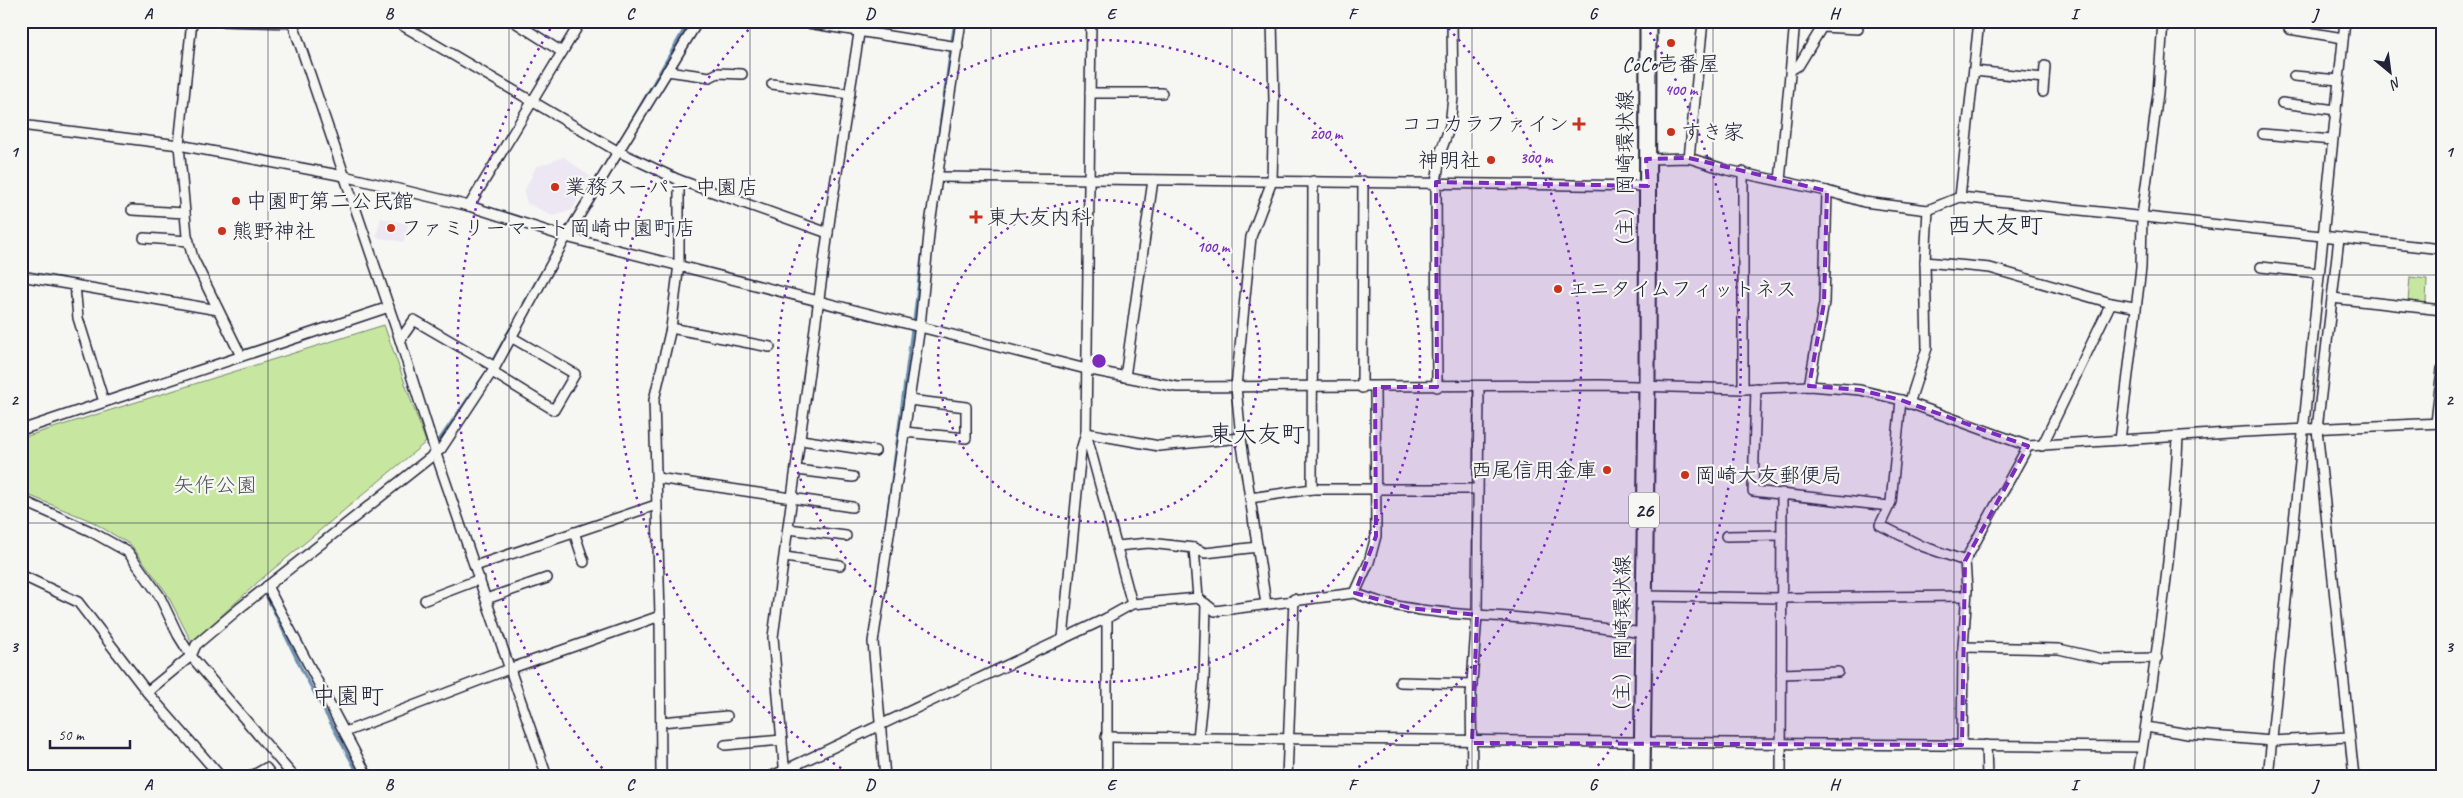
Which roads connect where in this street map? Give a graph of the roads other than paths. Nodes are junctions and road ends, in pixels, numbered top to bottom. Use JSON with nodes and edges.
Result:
{"nodes":[{"id":1,"x":192,"y":21,"type":"edge"},
{"id":2,"x":219,"y":21,"type":"edge"},
{"id":3,"x":395,"y":21,"type":"edge"},
{"id":4,"x":512,"y":21,"type":"edge"},
{"id":5,"x":581,"y":21,"type":"edge"},
{"id":6,"x":698,"y":21,"type":"edge"},
{"id":7,"x":795,"y":21,"type":"edge"},
{"id":8,"x":861,"y":21,"type":"edge"},
{"id":9,"x":961,"y":21,"type":"edge"},
{"id":10,"x":1091,"y":21,"type":"edge"},
{"id":11,"x":1272,"y":21,"type":"edge"},
{"id":12,"x":1452,"y":21,"type":"edge"},
{"id":13,"x":1648,"y":21,"type":"edge"},
{"id":14,"x":1703,"y":21,"type":"edge"},
{"id":15,"x":1795,"y":21,"type":"edge"},
{"id":16,"x":1979,"y":21,"type":"edge"},
{"id":17,"x":2163,"y":21,"type":"edge"},
{"id":18,"x":2345,"y":21,"type":"edge"},
{"id":19,"x":292,"y":22,"type":"edge"},
{"id":20,"x":1858,"y":29,"type":"dead end"},
{"id":21,"x":2289,"y":29,"type":"dead end"},
{"id":22,"x":860,"y":33,"type":"junction"},
{"id":23,"x":2344,"y":38,"type":"junction"},
{"id":24,"x":958,"y":47,"type":"junction"},
{"id":25,"x":562,"y":52,"type":"junction"},
{"id":26,"x":2045,"y":66,"type":"dead end"},
{"id":27,"x":1792,"y":69,"type":"junction"},
{"id":28,"x":667,"y":71,"type":"junction"},
{"id":29,"x":1974,"y":71,"type":"junction"},
{"id":30,"x":742,"y":74,"type":"dead end"},
{"id":31,"x":2294,"y":76,"type":"dead end"},
{"id":32,"x":2044,"y":78,"type":"junction"},
{"id":33,"x":2339,"y":80,"type":"junction"},
{"id":34,"x":772,"y":84,"type":"dead end"},
{"id":35,"x":2043,"y":92,"type":"dead end"},
{"id":36,"x":1090,"y":93,"type":"junction"},
{"id":37,"x":1162,"y":93,"type":"dead end"},
{"id":38,"x":850,"y":94,"type":"junction"},
{"id":39,"x":534,"y":101,"type":"junction"},
{"id":40,"x":2282,"y":102,"type":"dead end"},
{"id":41,"x":2336,"y":110,"type":"junction"},
{"id":42,"x":21,"y":125,"type":"edge"},
{"id":43,"x":2263,"y":134,"type":"dead end"},
{"id":44,"x":2332,"y":140,"type":"junction"},
{"id":45,"x":179,"y":145,"type":"junction"},
{"id":46,"x":617,"y":152,"type":"junction"},
{"id":47,"x":1646,"y":158,"type":"junction"},
{"id":48,"x":1689,"y":158,"type":"junction"},
{"id":49,"x":1743,"y":172,"type":"junction"},
{"id":50,"x":344,"y":176,"type":"junction"},
{"id":51,"x":936,"y":177,"type":"junction"},
{"id":52,"x":1088,"y":179,"type":"junction"},
{"id":53,"x":679,"y":180,"type":"junction"},
{"id":54,"x":1153,"y":180,"type":"junction"},
{"id":55,"x":1272,"y":181,"type":"junction"},
{"id":56,"x":1313,"y":181,"type":"junction"},
{"id":57,"x":1363,"y":181,"type":"junction"},
{"id":58,"x":1780,"y":181,"type":"junction"},
{"id":59,"x":1436,"y":182,"type":"junction"},
{"id":60,"x":1648,"y":186,"type":"junction"},
{"id":61,"x":1826,"y":191,"type":"junction"},
{"id":62,"x":1960,"y":197,"type":"junction"},
{"id":63,"x":469,"y":206,"type":"junction"},
{"id":64,"x":132,"y":210,"type":"dead end"},
{"id":65,"x":1928,"y":210,"type":"junction"},
{"id":66,"x":185,"y":213,"type":"junction"},
{"id":67,"x":2142,"y":216,"type":"junction"},
{"id":68,"x":828,"y":233,"type":"junction"},
{"id":69,"x":2323,"y":236,"type":"junction"},
{"id":70,"x":566,"y":237,"type":"junction"},
{"id":71,"x":144,"y":238,"type":"dead end"},
{"id":72,"x":2339,"y":238,"type":"junction"},
{"id":73,"x":189,"y":241,"type":"junction"},
{"id":74,"x":2442,"y":249,"type":"edge"},
{"id":75,"x":1925,"y":262,"type":"junction"},
{"id":76,"x":678,"y":264,"type":"junction"},
{"id":77,"x":2261,"y":267,"type":"dead end"},
{"id":78,"x":2319,"y":273,"type":"junction"},
{"id":79,"x":21,"y":276,"type":"edge"},
{"id":80,"x":75,"y":285,"type":"junction"},
{"id":81,"x":2332,"y":298,"type":"junction"},
{"id":82,"x":819,"y":299,"type":"junction"},
{"id":83,"x":2110,"y":303,"type":"junction"},
{"id":84,"x":389,"y":307,"type":"junction"},
{"id":85,"x":2134,"y":307,"type":"junction"},
{"id":86,"x":218,"y":310,"type":"junction"},
{"id":87,"x":2442,"y":310,"type":"edge"},
{"id":88,"x":920,"y":326,"type":"junction"},
{"id":89,"x":671,"y":328,"type":"junction"},
{"id":90,"x":512,"y":337,"type":"junction"},
{"id":91,"x":400,"y":340,"type":"junction"},
{"id":92,"x":770,"y":347,"type":"dead end"},
{"id":93,"x":241,"y":356,"type":"junction"},
{"id":94,"x":1086,"y":368,"type":"junction"},
{"id":95,"x":2442,"y":369,"type":"edge"},
{"id":96,"x":493,"y":370,"type":"junction"},
{"id":97,"x":1125,"y":377,"type":"junction"},
{"id":98,"x":1647,"y":386,"type":"junction"},
{"id":99,"x":1809,"y":386,"type":"junction"},
{"id":100,"x":1236,"y":387,"type":"junction"},
{"id":101,"x":1376,"y":387,"type":"junction"},
{"id":102,"x":1437,"y":387,"type":"junction"},
{"id":103,"x":1479,"y":387,"type":"junction"},
{"id":104,"x":1314,"y":388,"type":"junction"},
{"id":105,"x":1362,"y":388,"type":"junction"},
{"id":106,"x":1756,"y":388,"type":"junction"},
{"id":107,"x":1743,"y":389,"type":"junction"},
{"id":108,"x":909,"y":400,"type":"junction"},
{"id":109,"x":104,"y":402,"type":"junction"},
{"id":110,"x":1905,"y":402,"type":"junction"},
{"id":111,"x":2439,"y":423,"type":"edge"},
{"id":112,"x":2317,"y":429,"type":"junction"},
{"id":113,"x":21,"y":430,"type":"edge"},
{"id":114,"x":2302,"y":430,"type":"junction"},
{"id":115,"x":904,"y":432,"type":"junction"},
{"id":116,"x":1086,"y":432,"type":"junction"},
{"id":117,"x":2178,"y":437,"type":"junction"},
{"id":118,"x":1241,"y":438,"type":"junction"},
{"id":119,"x":801,"y":440,"type":"junction"},
{"id":120,"x":2120,"y":440,"type":"junction"},
{"id":121,"x":2028,"y":446,"type":"junction"},
{"id":122,"x":2042,"y":446,"type":"junction"},
{"id":123,"x":875,"y":451,"type":"dead end"},
{"id":124,"x":436,"y":454,"type":"junction"},
{"id":125,"x":797,"y":470,"type":"junction"},
{"id":126,"x":853,"y":477,"type":"dead end"},
{"id":127,"x":656,"y":478,"type":"junction"},
{"id":128,"x":1312,"y":489,"type":"junction"},
{"id":129,"x":1376,"y":489,"type":"junction"},
{"id":130,"x":1477,"y":489,"type":"junction"},
{"id":131,"x":1782,"y":493,"type":"junction"},
{"id":132,"x":1250,"y":498,"type":"junction"},
{"id":133,"x":21,"y":500,"type":"edge"},
{"id":134,"x":792,"y":500,"type":"junction"},
{"id":135,"x":656,"y":505,"type":"junction"},
{"id":136,"x":1889,"y":506,"type":"junction"},
{"id":137,"x":852,"y":507,"type":"dead end"},
{"id":138,"x":788,"y":529,"type":"junction"},
{"id":139,"x":574,"y":532,"type":"junction"},
{"id":140,"x":1782,"y":534,"type":"junction"},
{"id":141,"x":846,"y":536,"type":"dead end"},
{"id":142,"x":1726,"y":536,"type":"dead end"},
{"id":143,"x":1117,"y":546,"type":"junction"},
{"id":144,"x":1258,"y":547,"type":"junction"},
{"id":145,"x":1194,"y":548,"type":"junction"},
{"id":146,"x":784,"y":557,"type":"junction"},
{"id":147,"x":1965,"y":561,"type":"junction"},
{"id":148,"x":584,"y":562,"type":"dead end"},
{"id":149,"x":840,"y":565,"type":"dead end"},
{"id":150,"x":475,"y":566,"type":"junction"},
{"id":151,"x":21,"y":575,"type":"edge"},
{"id":152,"x":547,"y":578,"type":"dead end"},
{"id":153,"x":480,"y":579,"type":"junction"},
{"id":154,"x":268,"y":586,"type":"junction"},
{"id":155,"x":1355,"y":593,"type":"junction"},
{"id":156,"x":1643,"y":596,"type":"junction"},
{"id":157,"x":1966,"y":596,"type":"junction"},
{"id":158,"x":1198,"y":598,"type":"junction"},
{"id":159,"x":1782,"y":598,"type":"junction"},
{"id":160,"x":486,"y":599,"type":"junction"},
{"id":161,"x":425,"y":600,"type":"dead end"},
{"id":162,"x":1294,"y":600,"type":"junction"},
{"id":163,"x":1132,"y":604,"type":"junction"},
{"id":164,"x":1206,"y":604,"type":"junction"},
{"id":165,"x":1266,"y":604,"type":"junction"},
{"id":166,"x":1477,"y":615,"type":"junction"},
{"id":167,"x":660,"y":616,"type":"junction"},
{"id":168,"x":1107,"y":618,"type":"junction"},
{"id":169,"x":1642,"y":633,"type":"junction"},
{"id":170,"x":1064,"y":639,"type":"junction"},
{"id":171,"x":1963,"y":647,"type":"junction"},
{"id":172,"x":191,"y":656,"type":"junction"},
{"id":173,"x":2157,"y":658,"type":"junction"},
{"id":174,"x":509,"y":670,"type":"junction"},
{"id":175,"x":1838,"y":672,"type":"dead end"},
{"id":176,"x":1781,"y":674,"type":"junction"},
{"id":177,"x":1400,"y":682,"type":"dead end"},
{"id":178,"x":1472,"y":684,"type":"junction"},
{"id":179,"x":148,"y":692,"type":"junction"},
{"id":180,"x":727,"y":716,"type":"dead end"},
{"id":181,"x":661,"y":722,"type":"junction"},
{"id":182,"x":881,"y":724,"type":"junction"},
{"id":183,"x":2146,"y":727,"type":"junction"},
{"id":184,"x":345,"y":732,"type":"junction"},
{"id":185,"x":1106,"y":737,"type":"junction"},
{"id":186,"x":2349,"y":737,"type":"junction"},
{"id":187,"x":1198,"y":738,"type":"junction"},
{"id":188,"x":1288,"y":738,"type":"junction"},
{"id":189,"x":782,"y":740,"type":"junction"},
{"id":190,"x":2272,"y":741,"type":"junction"},
{"id":191,"x":1472,"y":742,"type":"junction"},
{"id":192,"x":1642,"y":742,"type":"junction"},
{"id":193,"x":1780,"y":744,"type":"junction"},
{"id":194,"x":1986,"y":744,"type":"junction"},
{"id":195,"x":725,"y":745,"type":"dead end"},
{"id":196,"x":1962,"y":745,"type":"junction"},
{"id":197,"x":2142,"y":748,"type":"junction"},
{"id":198,"x":785,"y":773,"type":"edge"},
{"id":199,"x":221,"y":777,"type":"edge"},
{"id":200,"x":250,"y":777,"type":"edge"},
{"id":201,"x":274,"y":777,"type":"edge"},
{"id":202,"x":294,"y":777,"type":"edge"},
{"id":203,"x":368,"y":777,"type":"edge"},
{"id":204,"x":547,"y":777,"type":"edge"},
{"id":205,"x":661,"y":777,"type":"edge"},
{"id":206,"x":770,"y":777,"type":"edge"},
{"id":207,"x":885,"y":777,"type":"edge"},
{"id":208,"x":1107,"y":777,"type":"edge"},
{"id":209,"x":1287,"y":777,"type":"edge"},
{"id":210,"x":1472,"y":777,"type":"edge"},
{"id":211,"x":1642,"y":777,"type":"edge"},
{"id":212,"x":1781,"y":777,"type":"edge"},
{"id":213,"x":1987,"y":777,"type":"edge"},
{"id":214,"x":2138,"y":777,"type":"edge"},
{"id":215,"x":2268,"y":777,"type":"edge"},
{"id":216,"x":2354,"y":777,"type":"edge"}],
"edges":[{"from":1,"to":45,"type":"street"},
{"from":2,"to":19,"type":"street"},
{"from":3,"to":39,"type":"street"},
{"from":4,"to":25,"type":"street"},
{"from":5,"to":25,"type":"street"},
{"from":6,"to":28,"type":"street"},
{"from":7,"to":22,"type":"street"},
{"from":8,"to":22,"type":"street"},
{"from":9,"to":24,"type":"street"},
{"from":10,"to":36,"type":"street"},
{"from":11,"to":55,"type":"street"},
{"from":12,"to":59,"type":"street"},
{"from":13,"to":47,"type":"main road","name":"（主）岡崎環状線","number":"26"},
{"from":14,"to":48,"type":"street"},
{"from":15,"to":27,"type":"street"},
{"from":16,"to":29,"type":"street"},
{"from":17,"to":67,"type":"street"},
{"from":18,"to":23,"type":"street"},
{"from":19,"to":50,"type":"street"},
{"from":20,"to":27,"type":"street"},
{"from":21,"to":23,"type":"street"},
{"from":22,"to":24,"type":"street"},
{"from":22,"to":38,"type":"street"},
{"from":23,"to":33,"type":"street"},
{"from":24,"to":51,"type":"street"},
{"from":25,"to":39,"type":"street"},
{"from":26,"to":32,"type":"street"},
{"from":27,"to":58,"type":"street"},
{"from":28,"to":30,"type":"street"},
{"from":28,"to":46,"type":"street"},
{"from":29,"to":32,"type":"street"},
{"from":29,"to":62,"type":"street"},
{"from":31,"to":33,"type":"street"},
{"from":32,"to":35,"type":"street"},
{"from":33,"to":41,"type":"street"},
{"from":34,"to":38,"type":"street"},
{"from":36,"to":37,"type":"street"},
{"from":36,"to":52,"type":"street"},
{"from":38,"to":68,"type":"street"},
{"from":39,"to":46,"type":"street"},
{"from":39,"to":63,"type":"street"},
{"from":40,"to":41,"type":"street"},
{"from":41,"to":44,"type":"street"},
{"from":42,"to":45,"type":"street"},
{"from":43,"to":44,"type":"street"},
{"from":44,"to":69,"type":"street"},
{"from":45,"to":50,"type":"street"},
{"from":45,"to":66,"type":"street"},
{"from":46,"to":53,"type":"street"},
{"from":46,"to":70,"type":"street"},
{"from":47,"to":48,"type":"street"},
{"from":47,"to":60,"type":"main road","name":"（主）岡崎環状線","number":"26"},
{"from":48,"to":49,"type":"street"},
{"from":49,"to":58,"type":"street"},
{"from":49,"to":107,"type":"street"},
{"from":50,"to":63,"type":"street"},
{"from":50,"to":84,"type":"street"},
{"from":51,"to":52,"type":"street"},
{"from":51,"to":88,"type":"street"},
{"from":52,"to":54,"type":"street"},
{"from":52,"to":94,"type":"street"},
{"from":53,"to":68,"type":"street"},
{"from":53,"to":76,"type":"street"},
{"from":54,"to":55,"type":"street"},
{"from":54,"to":97,"type":"street"},
{"from":55,"to":56,"type":"street"},
{"from":55,"to":100,"type":"street"},
{"from":56,"to":57,"type":"street"},
{"from":56,"to":104,"type":"street"},
{"from":57,"to":59,"type":"street"},
{"from":57,"to":105,"type":"street"},
{"from":58,"to":61,"type":"street"},
{"from":59,"to":60,"type":"street"},
{"from":59,"to":102,"type":"street"},
{"from":60,"to":98,"type":"main road","name":"（主）岡崎環状線","number":"26"},
{"from":61,"to":65,"type":"street"},
{"from":61,"to":99,"type":"street"},
{"from":62,"to":65,"type":"street"},
{"from":62,"to":67,"type":"street"},
{"from":63,"to":70,"type":"street"},
{"from":64,"to":66,"type":"street"},
{"from":65,"to":75,"type":"street"},
{"from":66,"to":73,"type":"street"},
{"from":67,"to":69,"type":"street"},
{"from":67,"to":85,"type":"street"},
{"from":68,"to":82,"type":"street"},
{"from":69,"to":72,"type":"street"},
{"from":69,"to":78,"type":"street"},
{"from":70,"to":76,"type":"street"},
{"from":70,"to":90,"type":"street"},
{"from":71,"to":73,"type":"street"},
{"from":72,"to":74,"type":"street"},
{"from":72,"to":81,"type":"street"},
{"from":73,"to":86,"type":"street"},
{"from":75,"to":83,"type":"street"},
{"from":75,"to":110,"type":"street"},
{"from":76,"to":82,"type":"street"},
{"from":76,"to":89,"type":"street"},
{"from":77,"to":78,"type":"street"},
{"from":78,"to":114,"type":"street"},
{"from":79,"to":80,"type":"street"},
{"from":80,"to":86,"type":"street"},
{"from":80,"to":109,"type":"street"},
{"from":81,"to":87,"type":"street"},
{"from":81,"to":112,"type":"street"},
{"from":82,"to":88,"type":"street"},
{"from":82,"to":119,"type":"street"},
{"from":83,"to":85,"type":"street"},
{"from":83,"to":122,"type":"street"},
{"from":84,"to":91,"type":"street"},
{"from":84,"to":93,"type":"street"},
{"from":85,"to":120,"type":"street"},
{"from":86,"to":93,"type":"street"},
{"from":88,"to":94,"type":"street"},
{"from":88,"to":108,"type":"street"},
{"from":89,"to":92,"type":"street"},
{"from":89,"to":127,"type":"street"},
{"from":90,"to":96,"type":"street"},
{"from":90,"to":96,"type":"street"},
{"from":91,"to":96,"type":"street"},
{"from":91,"to":124,"type":"street"},
{"from":93,"to":109,"type":"street"},
{"from":94,"to":97,"type":"street"},
{"from":94,"to":116,"type":"street"},
{"from":95,"to":111,"type":"street"},
{"from":96,"to":124,"type":"street"},
{"from":97,"to":100,"type":"street"},
{"from":98,"to":103,"type":"street"},
{"from":98,"to":107,"type":"street"},
{"from":98,"to":156,"type":"main road","name":"（主）岡崎環状線","number":"26"},
{"from":99,"to":106,"type":"street"},
{"from":99,"to":110,"type":"street"},
{"from":100,"to":104,"type":"street"},
{"from":100,"to":118,"type":"street"},
{"from":101,"to":102,"type":"street"},
{"from":101,"to":105,"type":"street"},
{"from":101,"to":129,"type":"street"},
{"from":102,"to":103,"type":"street"},
{"from":103,"to":130,"type":"street"},
{"from":104,"to":105,"type":"street"},
{"from":104,"to":128,"type":"street"},
{"from":106,"to":107,"type":"street"},
{"from":106,"to":131,"type":"street"},
{"from":108,"to":115,"type":"street"},
{"from":108,"to":115,"type":"street"},
{"from":109,"to":113,"type":"street"},
{"from":110,"to":121,"type":"street"},
{"from":110,"to":136,"type":"street"},
{"from":111,"to":112,"type":"street"},
{"from":112,"to":114,"type":"street"},
{"from":112,"to":186,"type":"street"},
{"from":114,"to":117,"type":"street"},
{"from":114,"to":190,"type":"street"},
{"from":115,"to":182,"type":"street"},
{"from":116,"to":118,"type":"street"},
{"from":116,"to":143,"type":"street"},
{"from":116,"to":170,"type":"street"},
{"from":117,"to":120,"type":"street"},
{"from":117,"to":173,"type":"street"},
{"from":118,"to":132,"type":"street"},
{"from":119,"to":123,"type":"street"},
{"from":119,"to":125,"type":"street"},
{"from":120,"to":122,"type":"street"},
{"from":121,"to":122,"type":"street"},
{"from":121,"to":147,"type":"street"},
{"from":124,"to":150,"type":"street"},
{"from":124,"to":154,"type":"street"},
{"from":125,"to":126,"type":"street"},
{"from":125,"to":134,"type":"street"},
{"from":127,"to":134,"type":"street"},
{"from":127,"to":135,"type":"street"},
{"from":128,"to":129,"type":"street"},
{"from":128,"to":132,"type":"street"},
{"from":129,"to":130,"type":"street"},
{"from":129,"to":155,"type":"street"},
{"from":130,"to":166,"type":"street"},
{"from":131,"to":136,"type":"street"},
{"from":131,"to":140,"type":"street"},
{"from":132,"to":144,"type":"street"},
{"from":133,"to":172,"type":"street"},
{"from":134,"to":137,"type":"street"},
{"from":134,"to":138,"type":"street"},
{"from":135,"to":139,"type":"street"},
{"from":135,"to":167,"type":"street"},
{"from":136,"to":147,"type":"street"},
{"from":138,"to":141,"type":"street"},
{"from":138,"to":146,"type":"street"},
{"from":139,"to":148,"type":"street"},
{"from":139,"to":150,"type":"street"},
{"from":140,"to":142,"type":"street"},
{"from":140,"to":159,"type":"street"},
{"from":143,"to":145,"type":"street"},
{"from":143,"to":163,"type":"street"},
{"from":144,"to":145,"type":"street"},
{"from":144,"to":165,"type":"street"},
{"from":145,"to":158,"type":"street"},
{"from":146,"to":149,"type":"street"},
{"from":146,"to":189,"type":"street"},
{"from":147,"to":157,"type":"street"},
{"from":150,"to":153,"type":"street"},
{"from":151,"to":179,"type":"street"},
{"from":152,"to":160,"type":"street"},
{"from":153,"to":160,"type":"street"},
{"from":153,"to":161,"type":"street"},
{"from":154,"to":172,"type":"street"},
{"from":154,"to":184,"type":"street"},
{"from":155,"to":162,"type":"street"},
{"from":155,"to":166,"type":"street"},
{"from":156,"to":159,"type":"street"},
{"from":156,"to":169,"type":"main road","name":"（主）岡崎環状線","number":"26"},
{"from":157,"to":159,"type":"street"},
{"from":157,"to":171,"type":"street"},
{"from":158,"to":163,"type":"street"},
{"from":158,"to":164,"type":"street"},
{"from":159,"to":176,"type":"street"},
{"from":160,"to":174,"type":"street"},
{"from":162,"to":165,"type":"street"},
{"from":162,"to":188,"type":"street"},
{"from":163,"to":168,"type":"street"},
{"from":164,"to":165,"type":"street"},
{"from":164,"to":187,"type":"street"},
{"from":166,"to":169,"type":"street"},
{"from":166,"to":178,"type":"street"},
{"from":167,"to":174,"type":"street"},
{"from":167,"to":181,"type":"street"},
{"from":168,"to":170,"type":"street"},
{"from":168,"to":185,"type":"street"},
{"from":169,"to":192,"type":"main road","name":"（主）岡崎環状線","number":"26"},
{"from":170,"to":182,"type":"street"},
{"from":171,"to":173,"type":"street"},
{"from":171,"to":196,"type":"street"},
{"from":172,"to":179,"type":"street"},
{"from":172,"to":202,"type":"street"},
{"from":173,"to":183,"type":"street"},
{"from":174,"to":184,"type":"street"},
{"from":174,"to":204,"type":"street"},
{"from":175,"to":176,"type":"street"},
{"from":176,"to":193,"type":"street"},
{"from":177,"to":178,"type":"street"},
{"from":178,"to":191,"type":"street"},
{"from":179,"to":199,"type":"street"},
{"from":180,"to":181,"type":"street"},
{"from":181,"to":205,"type":"street"},
{"from":182,"to":198,"type":"street"},
{"from":182,"to":207,"type":"street"},
{"from":183,"to":190,"type":"street"},
{"from":183,"to":197,"type":"street"},
{"from":184,"to":203,"type":"street"},
{"from":185,"to":187,"type":"street"},
{"from":185,"to":208,"type":"street"},
{"from":186,"to":190,"type":"street"},
{"from":186,"to":216,"type":"street"},
{"from":187,"to":188,"type":"street"},
{"from":188,"to":191,"type":"street"},
{"from":188,"to":209,"type":"street"},
{"from":189,"to":195,"type":"street"},
{"from":189,"to":198,"type":"street"},
{"from":190,"to":215,"type":"street"},
{"from":191,"to":192,"type":"street"},
{"from":191,"to":210,"type":"street"},
{"from":192,"to":193,"type":"street"},
{"from":192,"to":211,"type":"main road","name":"（主）岡崎環状線","number":"26"},
{"from":193,"to":196,"type":"street"},
{"from":193,"to":212,"type":"street"},
{"from":194,"to":196,"type":"street"},
{"from":194,"to":197,"type":"street"},
{"from":194,"to":213,"type":"street"},
{"from":197,"to":214,"type":"street"},
{"from":198,"to":206,"type":"street"},
{"from":200,"to":201,"type":"street"}]}
